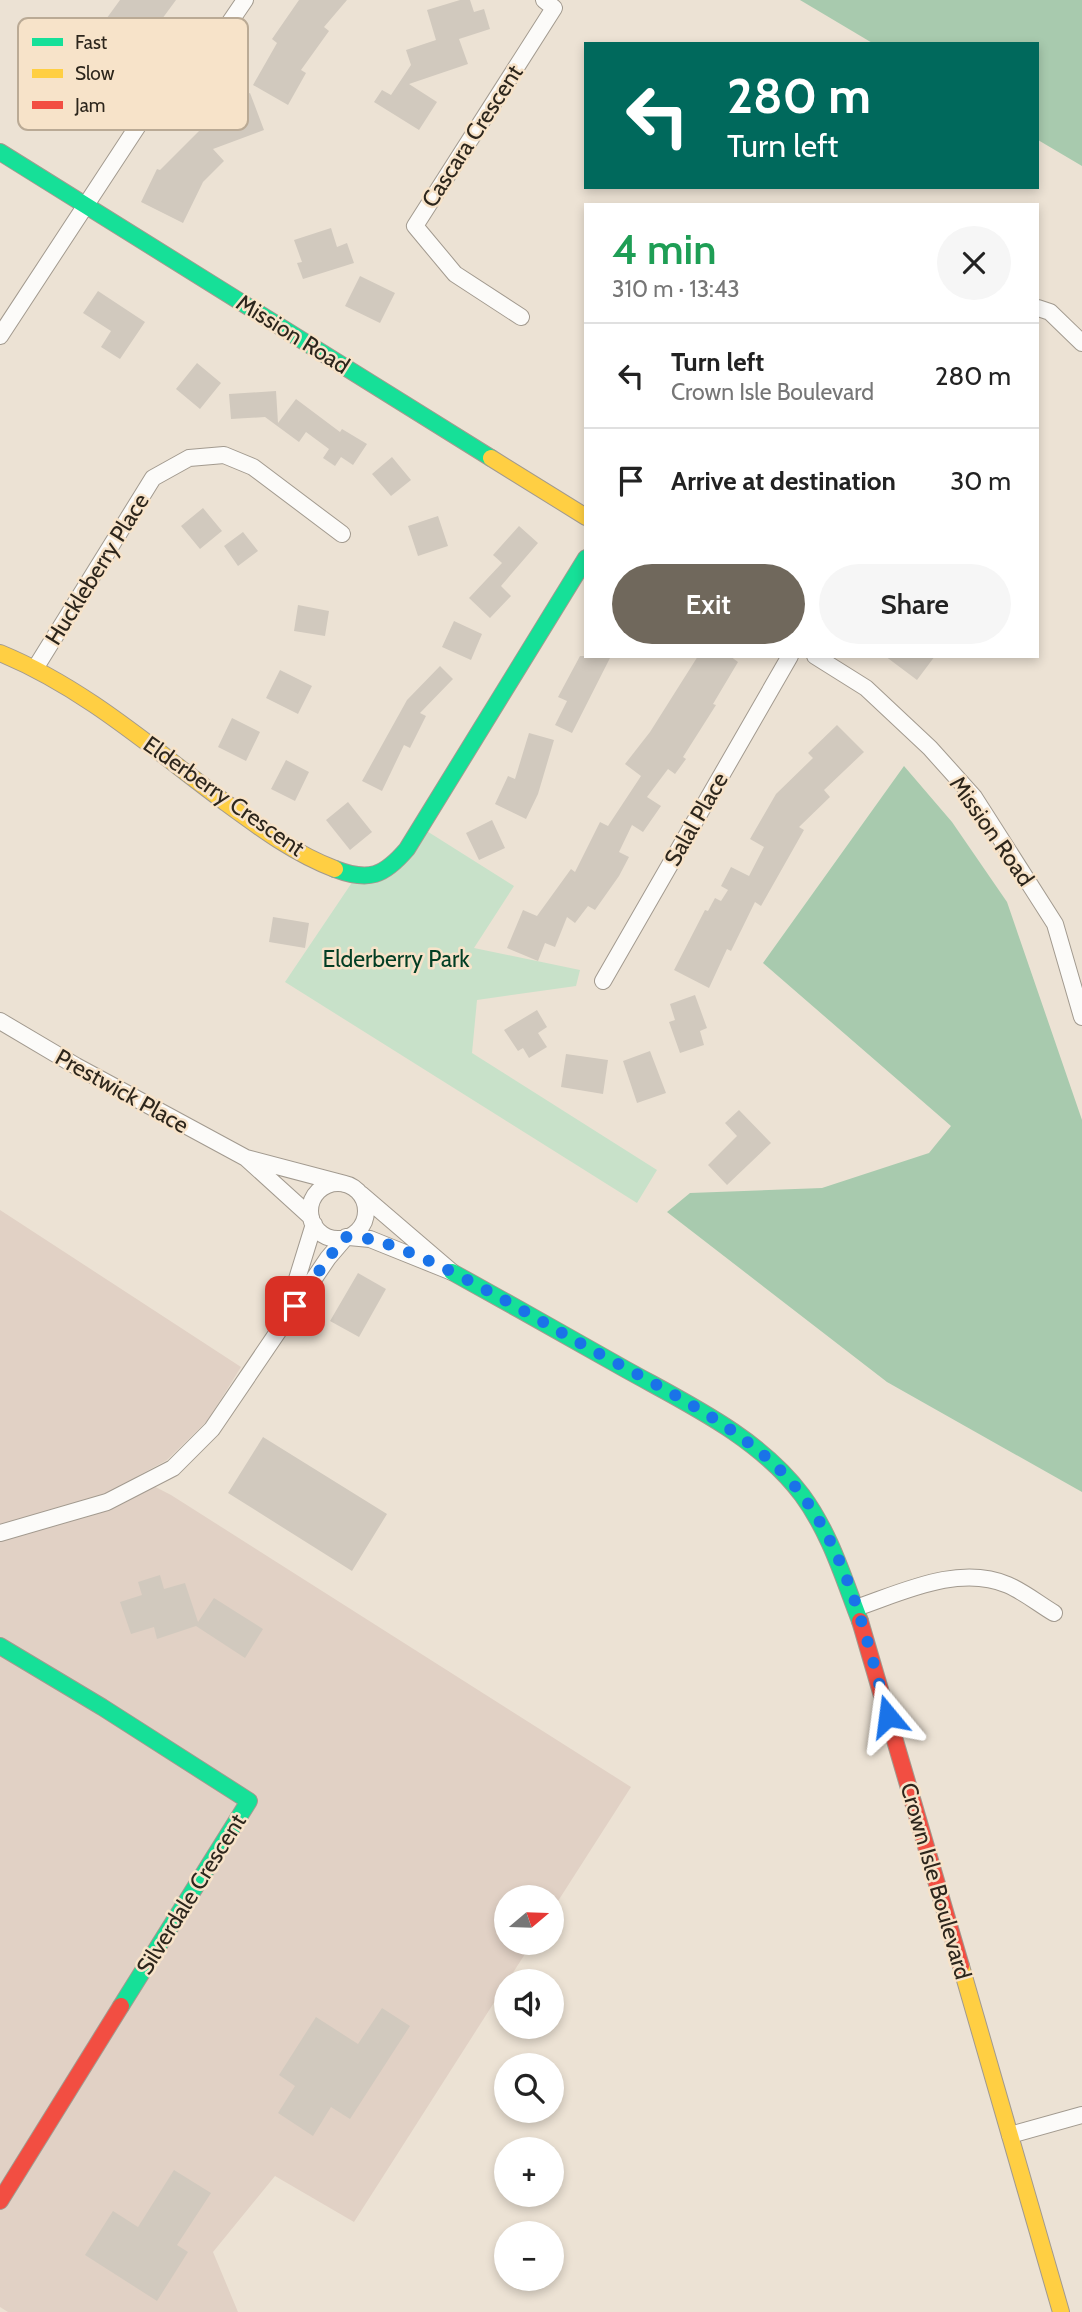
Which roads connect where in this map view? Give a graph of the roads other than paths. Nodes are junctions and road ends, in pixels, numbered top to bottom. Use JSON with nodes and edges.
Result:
{"nodes":[{"id":1,"x":245,"y":0,"type":"edge"},
{"id":2,"x":544,"y":0,"type":"edge"},
{"id":3,"x":233,"y":18,"type":"edge"},
{"id":4,"x":135,"y":130,"type":"edge"},
{"id":5,"x":0,"y":152,"type":"edge"},
{"id":6,"x":86,"y":205,"type":"junction"},
{"id":7,"x":1039,"y":308,"type":"edge"},
{"id":8,"x":521,"y":317,"type":"dead end"},
{"id":9,"x":0,"y":336,"type":"edge"},
{"id":10,"x":1082,"y":343,"type":"edge"},
{"id":11,"x":584,"y":516,"type":"edge"},
{"id":12,"x":342,"y":534,"type":"dead end"},
{"id":13,"x":584,"y":561,"type":"edge"},
{"id":14,"x":0,"y":653,"type":"edge"},
{"id":15,"x":789,"y":658,"type":"edge"},
{"id":16,"x":818,"y":658,"type":"edge"},
{"id":17,"x":36,"y":667,"type":"junction"},
{"id":18,"x":603,"y":981,"type":"dead end"},
{"id":19,"x":1082,"y":1017,"type":"edge"},
{"id":20,"x":0,"y":1021,"type":"edge"},
{"id":21,"x":246,"y":1158,"type":"junction"},
{"id":22,"x":345,"y":1184,"type":"junction"},
{"id":23,"x":361,"y":1194,"type":"junction"},
{"id":24,"x":313,"y":1221,"type":"junction"},
{"id":25,"x":347,"y":1237,"type":"junction"},
{"id":26,"x":452,"y":1272,"type":"junction"},
{"id":27,"x":270,"y":1342,"type":"junction"},
{"id":28,"x":0,"y":1533,"type":"edge"},
{"id":29,"x":856,"y":1608,"type":"junction"},
{"id":30,"x":1054,"y":1613,"type":"dead end"},
{"id":31,"x":0,"y":1646,"type":"edge"},
{"id":32,"x":1082,"y":2115,"type":"edge"},
{"id":33,"x":1010,"y":2135,"type":"junction"},
{"id":34,"x":0,"y":2201,"type":"edge"},
{"id":35,"x":1061,"y":2312,"type":"edge"}],
"edges":[{"from":1,"to":3,"type":"street"},
{"from":2,"to":8,"type":"street","name":"Cascara Crescent"},
{"from":4,"to":6,"type":"street"},
{"from":5,"to":6,"type":"street","name":"Mission Road"},
{"from":6,"to":9,"type":"street"},
{"from":6,"to":11,"type":"street","name":"Mission Road"},
{"from":7,"to":10,"type":"street"},
{"from":12,"to":17,"type":"street","name":"Huckleberry Place"},
{"from":13,"to":17,"type":"street","name":"Elderberry Crescent"},
{"from":14,"to":17,"type":"street","name":"Elderberry Crescent"},
{"from":15,"to":18,"type":"street","name":"Salal Place"},
{"from":16,"to":19,"type":"street","name":"Mission Road"},
{"from":20,"to":21,"type":"street","name":"Prestwick Place"},
{"from":21,"to":22,"type":"street","name":"Prestwick Place"},
{"from":21,"to":24,"type":"street","name":"Prestwick Place"},
{"from":22,"to":23,"type":"street"},
{"from":22,"to":24,"type":"street"},
{"from":23,"to":25,"type":"street"},
{"from":23,"to":26,"type":"street","name":"Crown Isle Boulevard"},
{"from":24,"to":25,"type":"street"},
{"from":24,"to":27,"type":"street"},
{"from":25,"to":26,"type":"street","name":"Crown Isle Boulevard"},
{"from":25,"to":27,"type":"street"},
{"from":26,"to":29,"type":"street","name":"Crown Isle Boulevard"},
{"from":27,"to":28,"type":"street"},
{"from":29,"to":30,"type":"street"},
{"from":29,"to":33,"type":"street","name":"Crown Isle Boulevard"},
{"from":31,"to":34,"type":"street","name":"Silverdale Crescent"},
{"from":32,"to":33,"type":"street"},
{"from":33,"to":35,"type":"street","name":"Crown Isle Boulevard"}]}
